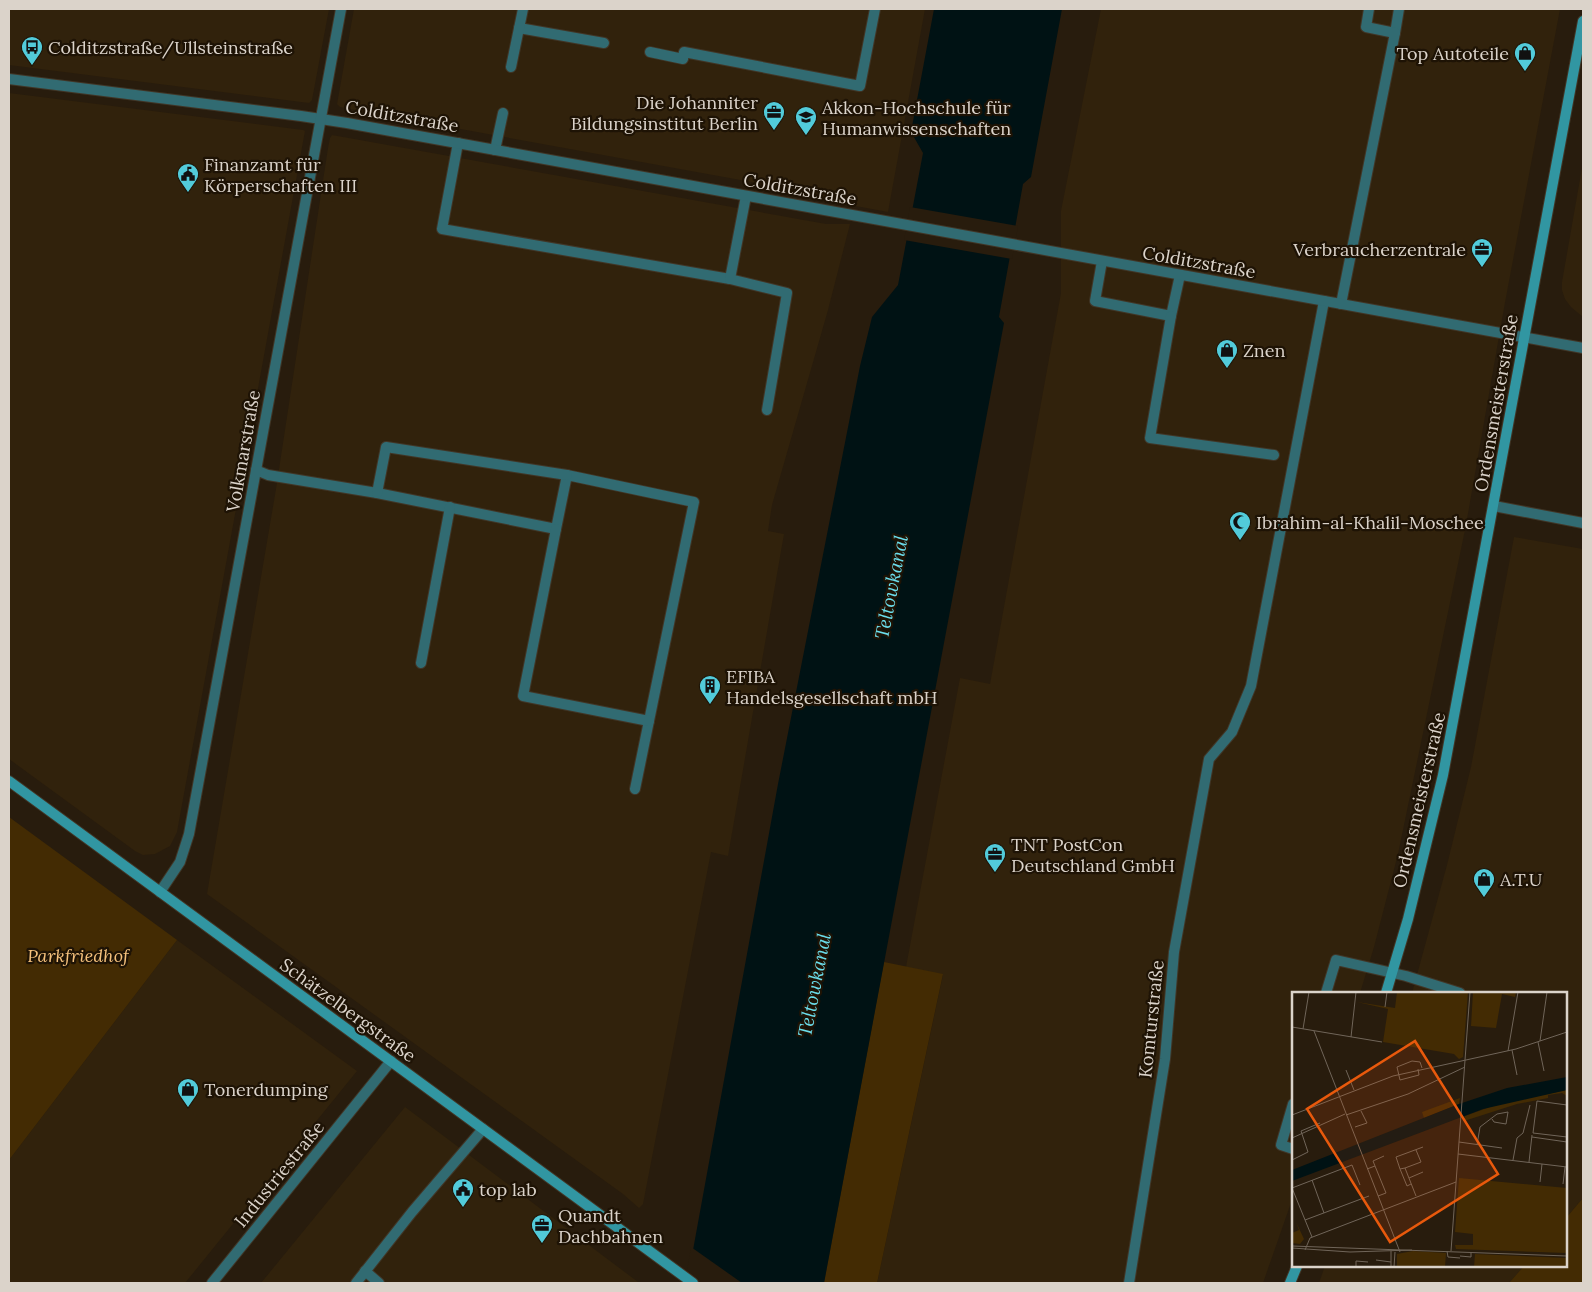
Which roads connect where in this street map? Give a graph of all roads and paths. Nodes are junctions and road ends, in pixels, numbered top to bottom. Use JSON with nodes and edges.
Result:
{"nodes":[{"id":1,"x":341,"y":9,"type":"edge"},
{"id":2,"x":523,"y":9,"type":"edge"},
{"id":3,"x":875,"y":9,"type":"edge"},
{"id":4,"x":1369,"y":9,"type":"edge"},
{"id":5,"x":1399,"y":9,"type":"edge"},
{"id":6,"x":1583,"y":21,"type":"edge"},
{"id":7,"x":519,"y":28,"type":"junction"},
{"id":8,"x":1395,"y":33,"type":"junction"},
{"id":9,"x":604,"y":43,"type":"dead end"},
{"id":10,"x":650,"y":52,"type":"dead end"},
{"id":11,"x":511,"y":67,"type":"dead end"},
{"id":12,"x":9,"y":79,"type":"edge"},
{"id":13,"x":503,"y":113,"type":"dead end"},
{"id":14,"x":321,"y":119,"type":"junction"},
{"id":15,"x":458,"y":143,"type":"junction"},
{"id":16,"x":496,"y":150,"type":"junction"},
{"id":17,"x":746,"y":196,"type":"junction"},
{"id":18,"x":1102,"y":261,"type":"junction"},
{"id":19,"x":1180,"y":275,"type":"junction"},
{"id":20,"x":730,"y":279,"type":"junction"},
{"id":21,"x":1324,"y":301,"type":"junction"},
{"id":22,"x":1341,"y":304,"type":"junction"},
{"id":23,"x":1171,"y":316,"type":"junction"},
{"id":24,"x":1524,"y":337,"type":"junction"},
{"id":25,"x":1583,"y":348,"type":"edge"},
{"id":26,"x":767,"y":410,"type":"dead end"},
{"id":27,"x":1274,"y":455,"type":"dead end"},
{"id":28,"x":256,"y":470,"type":"junction"},
{"id":29,"x":567,"y":476,"type":"junction"},
{"id":30,"x":377,"y":493,"type":"junction"},
{"id":31,"x":1494,"y":506,"type":"junction"},
{"id":32,"x":450,"y":507,"type":"junction"},
{"id":33,"x":1583,"y":523,"type":"edge"},
{"id":34,"x":556,"y":530,"type":"junction"},
{"id":35,"x":421,"y":663,"type":"dead end"},
{"id":36,"x":649,"y":721,"type":"junction"},
{"id":37,"x":9,"y":781,"type":"edge"},
{"id":38,"x":635,"y":790,"type":"dead end"},
{"id":39,"x":160,"y":892,"type":"junction"},
{"id":40,"x":1392,"y":972,"type":"junction"},
{"id":41,"x":1326,"y":992,"type":"edge"},
{"id":42,"x":1386,"y":992,"type":"edge"},
{"id":43,"x":1457,"y":992,"type":"edge"},
{"id":44,"x":391,"y":1062,"type":"junction"},
{"id":45,"x":1292,"y":1107,"type":"edge"},
{"id":46,"x":483,"y":1129,"type":"junction"},
{"id":47,"x":1292,"y":1149,"type":"edge"},
{"id":48,"x":1297,"y":1267,"type":"edge"},
{"id":49,"x":365,"y":1272,"type":"junction"},
{"id":50,"x":212,"y":1283,"type":"edge"},
{"id":51,"x":356,"y":1283,"type":"edge"},
{"id":52,"x":379,"y":1283,"type":"edge"},
{"id":53,"x":693,"y":1283,"type":"edge"},
{"id":54,"x":1129,"y":1283,"type":"edge"},
{"id":55,"x":1290,"y":1283,"type":"edge"}],
"edges":[{"from":1,"to":14,"type":"street","name":"Volkmarstraße"},
{"from":2,"to":7,"type":"street"},
{"from":3,"to":10,"type":"street"},
{"from":4,"to":8,"type":"street"},
{"from":5,"to":8,"type":"street"},
{"from":6,"to":24,"type":"street","name":"Ordensmeisterstraße"},
{"from":7,"to":9,"type":"street"},
{"from":7,"to":11,"type":"street"},
{"from":8,"to":22,"type":"street"},
{"from":12,"to":14,"type":"street","name":"Colditzstraße"},
{"from":13,"to":16,"type":"street"},
{"from":14,"to":15,"type":"street","name":"Colditzstraße"},
{"from":14,"to":28,"type":"street","name":"Volkmarstraße"},
{"from":15,"to":16,"type":"street","name":"Colditzstraße"},
{"from":15,"to":20,"type":"street"},
{"from":16,"to":17,"type":"street","name":"Colditzstraße"},
{"from":17,"to":18,"type":"street","name":"Colditzstraße"},
{"from":17,"to":20,"type":"street"},
{"from":18,"to":19,"type":"street","name":"Colditzstraße"},
{"from":18,"to":23,"type":"street"},
{"from":19,"to":21,"type":"street","name":"Colditzstraße"},
{"from":19,"to":23,"type":"street"},
{"from":20,"to":26,"type":"street"},
{"from":21,"to":22,"type":"street","name":"Colditzstraße"},
{"from":21,"to":54,"type":"street","name":"Komturstraße"},
{"from":22,"to":24,"type":"street","name":"Colditzstraße"},
{"from":23,"to":27,"type":"street"},
{"from":24,"to":25,"type":"street","name":"Colditzstraße"},
{"from":24,"to":31,"type":"street","name":"Ordensmeisterstraße"},
{"from":28,"to":30,"type":"street"},
{"from":28,"to":39,"type":"street","name":"Volkmarstraße"},
{"from":29,"to":30,"type":"street"},
{"from":29,"to":34,"type":"street"},
{"from":29,"to":36,"type":"street"},
{"from":30,"to":32,"type":"street"},
{"from":31,"to":33,"type":"street"},
{"from":31,"to":40,"type":"street","name":"Ordensmeisterstraße"},
{"from":32,"to":34,"type":"street"},
{"from":32,"to":35,"type":"street"},
{"from":34,"to":36,"type":"street"},
{"from":36,"to":38,"type":"street"},
{"from":37,"to":39,"type":"street","name":"Schätzelbergstraße"},
{"from":39,"to":44,"type":"street","name":"Schätzelbergstraße"},
{"from":40,"to":41,"type":"street"},
{"from":40,"to":42,"type":"street","name":"Ordensmeisterstraße"},
{"from":40,"to":43,"type":"street"},
{"from":44,"to":46,"type":"street","name":"Schätzelbergstraße"},
{"from":44,"to":50,"type":"street","name":"Industriestraße"},
{"from":45,"to":47,"type":"street"},
{"from":46,"to":49,"type":"street"},
{"from":46,"to":53,"type":"street","name":"Schätzelbergstraße"},
{"from":48,"to":55,"type":"street"},
{"from":49,"to":51,"type":"street"},
{"from":49,"to":52,"type":"street"}]}
